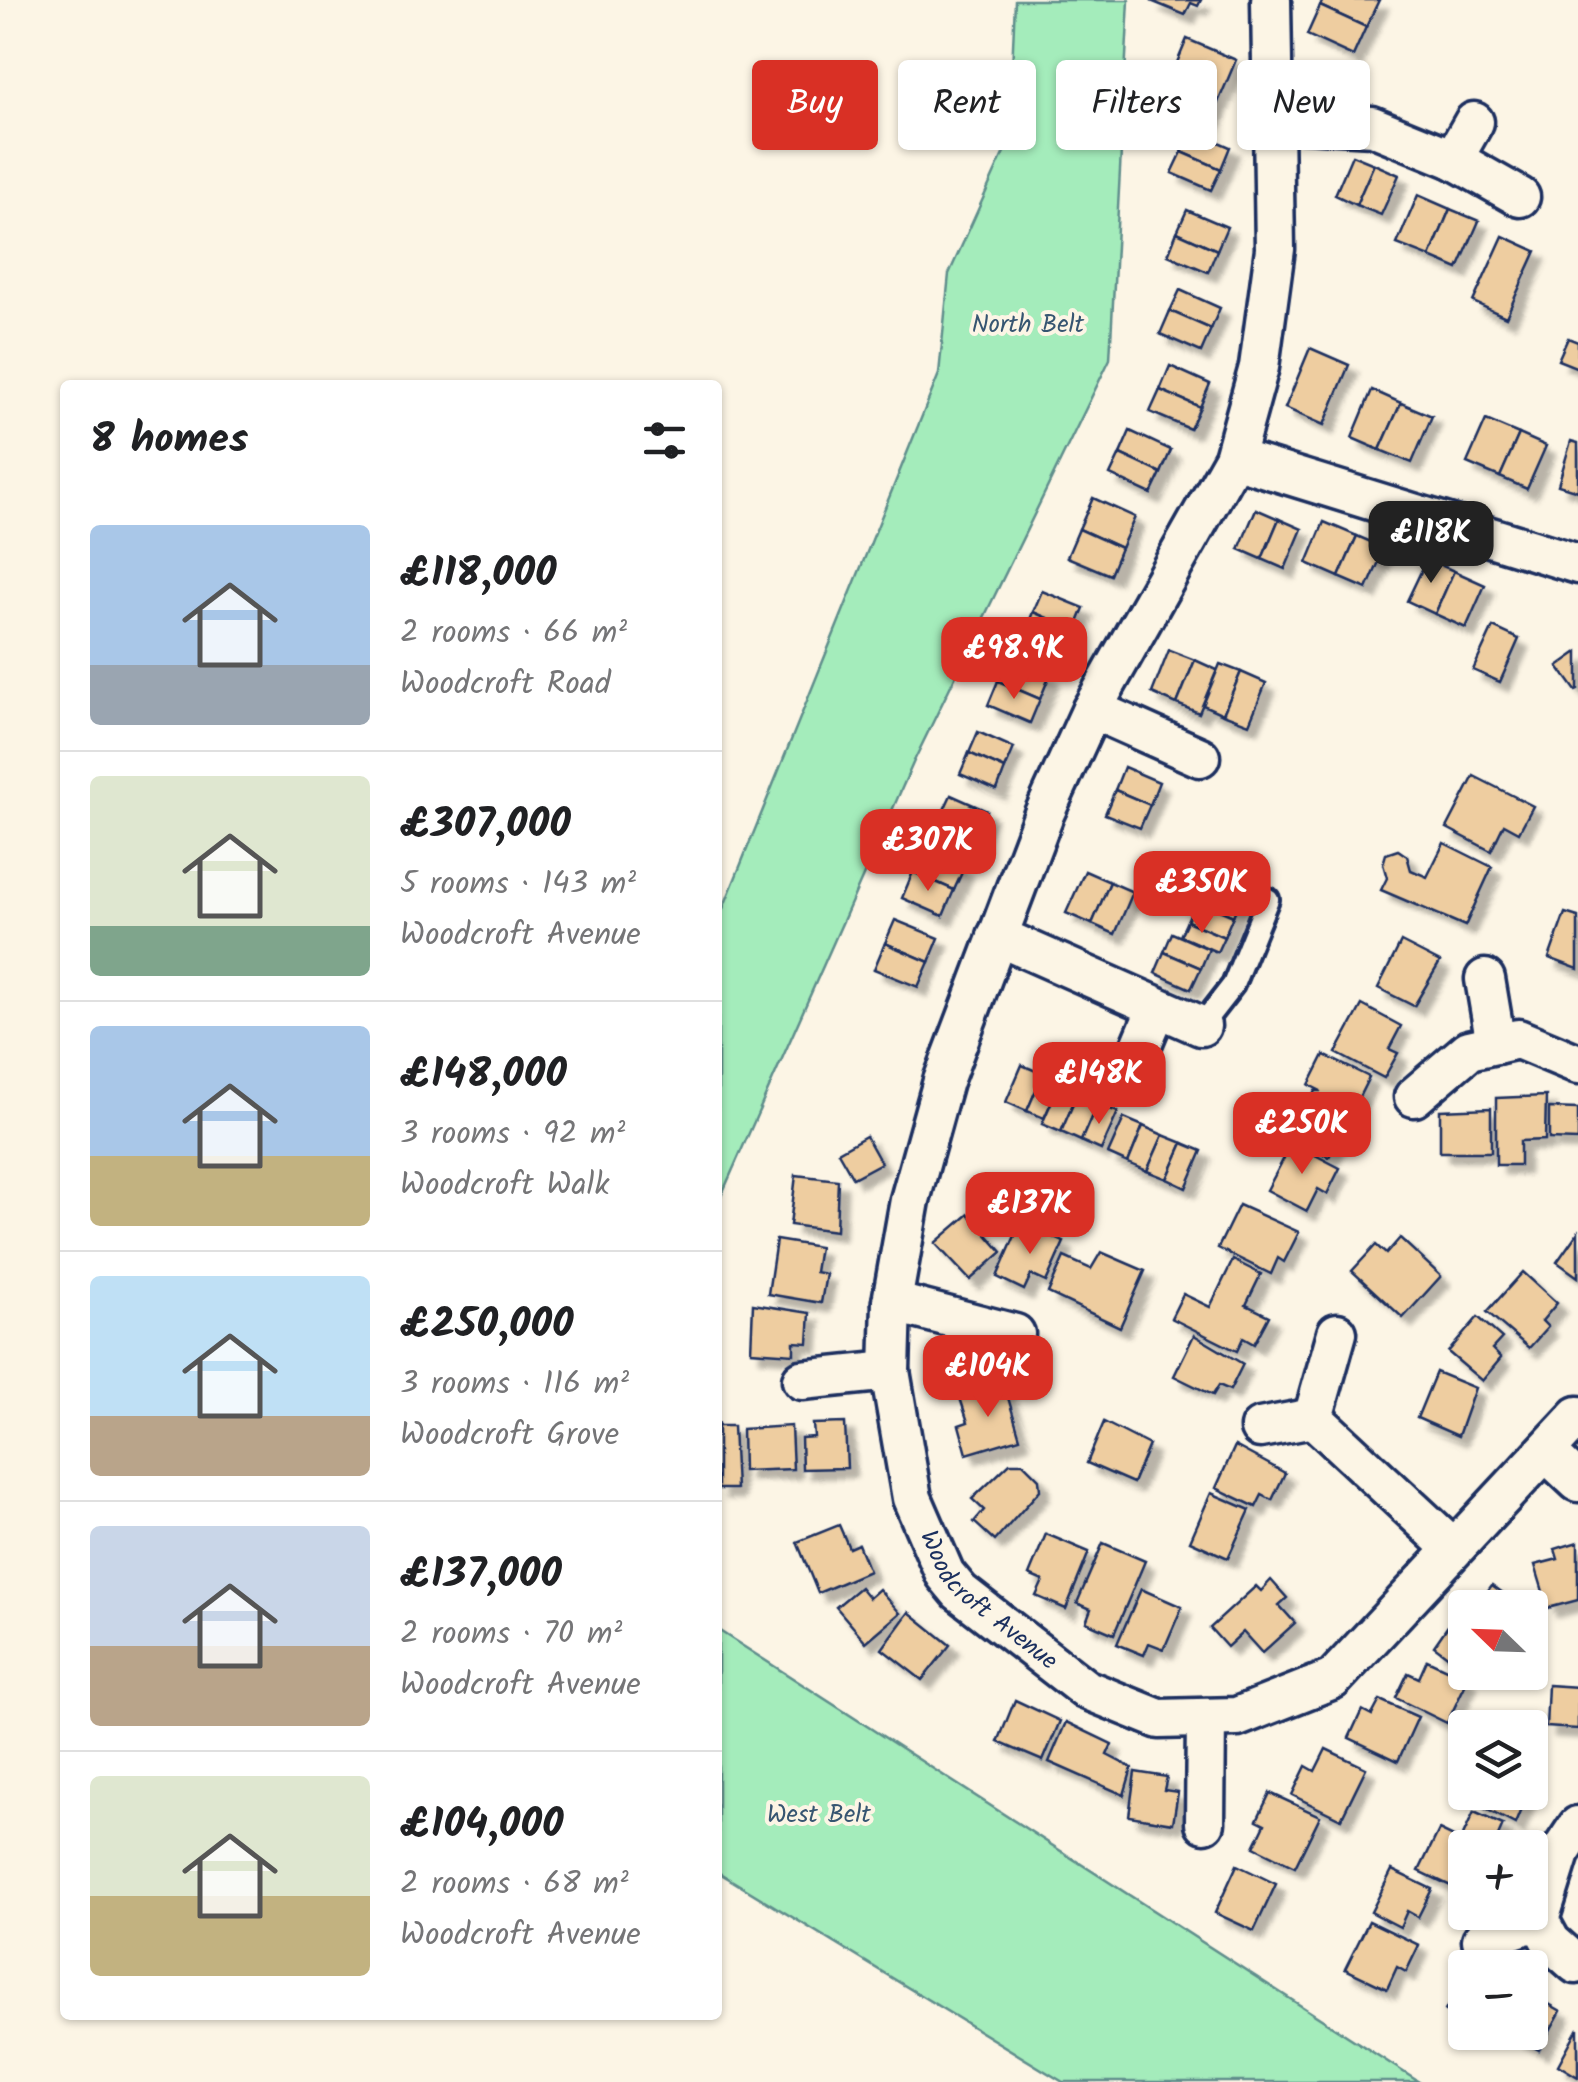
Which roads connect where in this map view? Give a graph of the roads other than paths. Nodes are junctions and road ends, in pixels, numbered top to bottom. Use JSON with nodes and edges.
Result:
{"nodes":[{"id":1,"x":1271,"y":0,"type":"edge"},
{"id":2,"x":1272,"y":60,"type":"edge"},
{"id":3,"x":1474,"y":122,"type":"dead end"},
{"id":4,"x":1370,"y":126,"type":"edge"},
{"id":5,"x":1273,"y":150,"type":"edge"},
{"id":6,"x":1454,"y":159,"type":"junction"},
{"id":7,"x":1520,"y":198,"type":"dead end"},
{"id":8,"x":1234,"y":458,"type":"junction"},
{"id":9,"x":1578,"y":564,"type":"edge"},
{"id":10,"x":1092,"y":709,"type":"junction"},
{"id":11,"x":1200,"y":757,"type":"dead end"},
{"id":12,"x":1268,"y":899,"type":"dead end"},
{"id":13,"x":997,"y":936,"type":"junction"},
{"id":14,"x":1485,"y":979,"type":"dead end"},
{"id":15,"x":1157,"y":1008,"type":"junction"},
{"id":16,"x":1201,"y":1026,"type":"joint"},
{"id":17,"x":1496,"y":1044,"type":"junction"},
{"id":18,"x":1578,"y":1064,"type":"edge"},
{"id":19,"x":1131,"y":1070,"type":"dead end"},
{"id":20,"x":1414,"y":1097,"type":"dead end"},
{"id":21,"x":892,"y":1302,"type":"junction"},
{"id":22,"x":1015,"y":1334,"type":"dead end"},
{"id":23,"x":1336,"y":1334,"type":"dead end"},
{"id":24,"x":890,"y":1371,"type":"junction"},
{"id":25,"x":802,"y":1380,"type":"dead end"},
{"id":26,"x":1578,"y":1416,"type":"edge"},
{"id":27,"x":1312,"y":1418,"type":"junction"},
{"id":28,"x":1260,"y":1428,"type":"dead end"},
{"id":29,"x":1546,"y":1452,"type":"junction"},
{"id":30,"x":1578,"y":1482,"type":"edge"},
{"id":31,"x":1453,"y":1548,"type":"junction"},
{"id":32,"x":1206,"y":1718,"type":"junction"},
{"id":33,"x":1205,"y":1822,"type":"dead end"},
{"id":34,"x":1578,"y":1826,"type":"edge"},
{"id":35,"x":1548,"y":1890,"type":"edge"},
{"id":36,"x":1510,"y":1930,"type":"edge"},
{"id":37,"x":1544,"y":1930,"type":"edge"},
{"id":38,"x":1482,"y":1940,"type":"dead end"},
{"id":39,"x":1576,"y":1964,"type":"edge"}],
"edges":[{"from":1,"to":2,"type":"street","name":"Woodcroft Avenue"},
{"from":3,"to":6,"type":"street"},
{"from":4,"to":6,"type":"street"},
{"from":5,"to":8,"type":"street","name":"Woodcroft Avenue"},
{"from":6,"to":7,"type":"street"},
{"from":8,"to":9,"type":"street"},
{"from":8,"to":10,"type":"street","name":"Woodcroft Avenue"},
{"from":10,"to":11,"type":"street"},
{"from":10,"to":13,"type":"street","name":"Woodcroft Avenue"},
{"from":12,"to":16,"type":"lane"},
{"from":13,"to":15,"type":"street"},
{"from":13,"to":21,"type":"street","name":"Woodcroft Avenue"},
{"from":14,"to":17,"type":"street"},
{"from":15,"to":16,"type":"street"},
{"from":15,"to":19,"type":"street"},
{"from":17,"to":18,"type":"street"},
{"from":17,"to":20,"type":"street"},
{"from":21,"to":22,"type":"street"},
{"from":21,"to":24,"type":"street","name":"Woodcroft Avenue"},
{"from":23,"to":27,"type":"street"},
{"from":24,"to":25,"type":"street"},
{"from":24,"to":32,"type":"street","name":"Woodcroft Avenue"},
{"from":26,"to":29,"type":"street","name":"Woodcroft Avenue"},
{"from":27,"to":28,"type":"street"},
{"from":27,"to":31,"type":"street"},
{"from":29,"to":30,"type":"street"},
{"from":29,"to":31,"type":"street","name":"Woodcroft Avenue"},
{"from":31,"to":32,"type":"street","name":"Woodcroft Avenue"},
{"from":32,"to":33,"type":"street"},
{"from":34,"to":35,"type":"street"},
{"from":36,"to":38,"type":"street"},
{"from":37,"to":39,"type":"street"}]}
